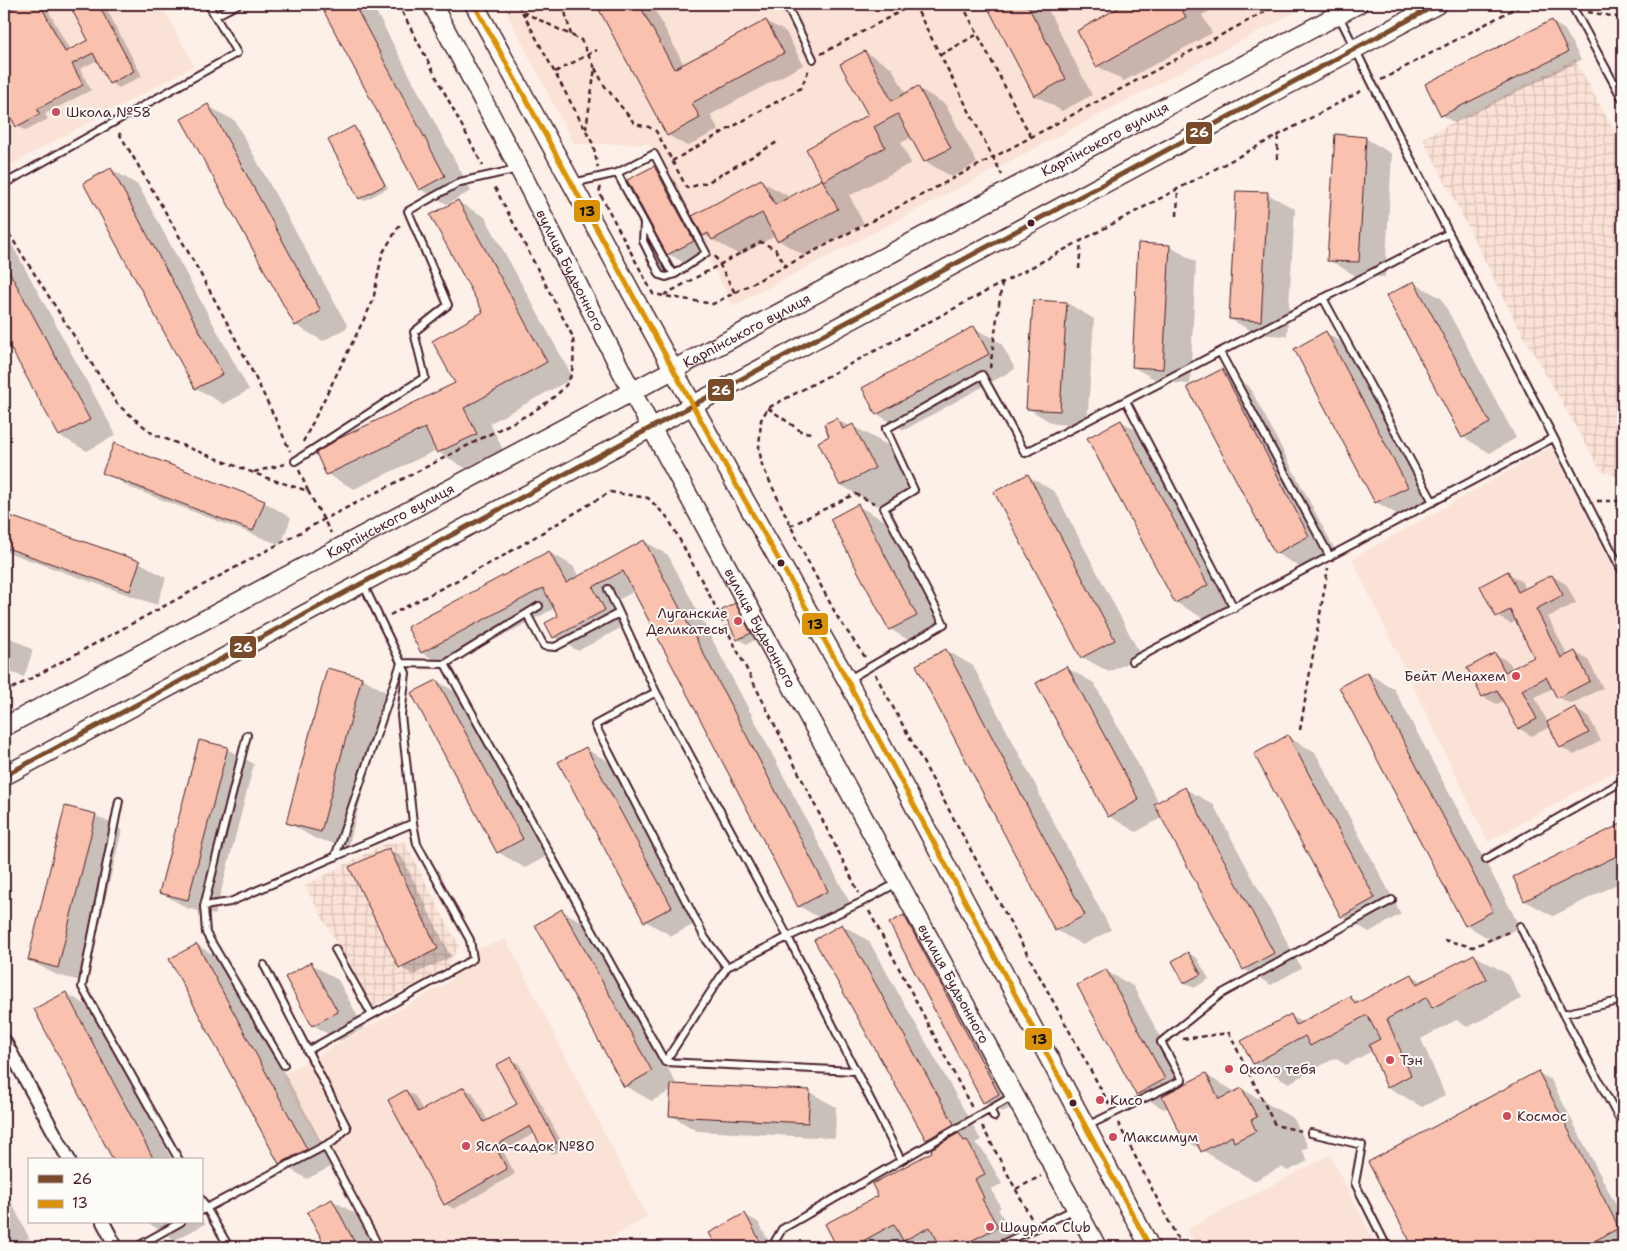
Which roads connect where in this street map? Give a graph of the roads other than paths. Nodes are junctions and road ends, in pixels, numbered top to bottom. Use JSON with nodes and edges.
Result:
{"nodes":[{"id":1,"x":208,"y":4,"type":"edge"},
{"id":2,"x":238,"y":4,"type":"edge"},
{"id":3,"x":432,"y":4,"type":"edge"},
{"id":4,"x":474,"y":4,"type":"edge"},
{"id":5,"x":786,"y":4,"type":"edge"},
{"id":6,"x":1358,"y":4,"type":"edge"},
{"id":7,"x":1438,"y":4,"type":"edge"},
{"id":8,"x":1573,"y":6,"type":"edge"},
{"id":9,"x":1336,"y":9,"type":"edge"},
{"id":10,"x":215,"y":16,"type":"junction"},
{"id":11,"x":1354,"y":49,"type":"junction"},
{"id":12,"x":814,"y":59,"type":"road end"},
{"id":13,"x":1623,"y":100,"type":"edge"},
{"id":14,"x":519,"y":169,"type":"junction"},
{"id":15,"x":617,"y":173,"type":"junction"},
{"id":16,"x":572,"y":183,"type":"junction"},
{"id":17,"x":4,"y":184,"type":"edge"},
{"id":18,"x":644,"y":222,"type":"junction"},
{"id":19,"x":1449,"y":233,"type":"junction"},
{"id":20,"x":675,"y":274,"type":"junction"},
{"id":21,"x":1323,"y":298,"type":"junction"},
{"id":22,"x":1220,"y":352,"type":"junction"},
{"id":23,"x":674,"y":369,"type":"junction"},
{"id":24,"x":632,"y":392,"type":"junction"},
{"id":25,"x":1126,"y":401,"type":"junction"},
{"id":26,"x":693,"y":405,"type":"junction"},
{"id":27,"x":651,"y":427,"type":"junction"},
{"id":28,"x":1554,"y":438,"type":"junction"},
{"id":29,"x":294,"y":461,"type":"road end"},
{"id":30,"x":1433,"y":502,"type":"junction"},
{"id":31,"x":1330,"y":557,"type":"junction"},
{"id":32,"x":1623,"y":573,"type":"edge"},
{"id":33,"x":362,"y":583,"type":"junction"},
{"id":34,"x":608,"y":589,"type":"dead end"},
{"id":35,"x":539,"y":606,"type":"dead end"},
{"id":36,"x":1234,"y":608,"type":"junction"},
{"id":37,"x":619,"y":613,"type":"junction"},
{"id":38,"x":526,"y":614,"type":"junction"},
{"id":39,"x":1132,"y":661,"type":"dead end"},
{"id":40,"x":401,"y":664,"type":"junction"},
{"id":41,"x":445,"y":664,"type":"junction"},
{"id":42,"x":847,"y":680,"type":"junction"},
{"id":43,"x":656,"y":692,"type":"junction"},
{"id":44,"x":4,"y":727,"type":"edge"},
{"id":45,"x":247,"y":735,"type":"dead end"},
{"id":46,"x":4,"y":776,"type":"edge"},
{"id":47,"x":1623,"y":781,"type":"edge"},
{"id":48,"x":119,"y":801,"type":"dead end"},
{"id":49,"x":413,"y":823,"type":"junction"},
{"id":50,"x":335,"y":857,"type":"junction"},
{"id":51,"x":1486,"y":859,"type":"dead end"},
{"id":52,"x":898,"y":882,"type":"junction"},
{"id":53,"x":1392,"y":900,"type":"dead end"},
{"id":54,"x":204,"y":906,"type":"junction"},
{"id":55,"x":1520,"y":926,"type":"road end"},
{"id":56,"x":788,"y":937,"type":"junction"},
{"id":57,"x":335,"y":948,"type":"dead end"},
{"id":58,"x":264,"y":965,"type":"dead end"},
{"id":59,"x":727,"y":967,"type":"junction"},
{"id":60,"x":1623,"y":1000,"type":"edge"},
{"id":61,"x":1563,"y":1014,"type":"junction"},
{"id":62,"x":372,"y":1015,"type":"junction"},
{"id":63,"x":4,"y":1040,"type":"edge"},
{"id":64,"x":308,"y":1051,"type":"junction"},
{"id":65,"x":665,"y":1062,"type":"junction"},
{"id":66,"x":284,"y":1065,"type":"dead end"},
{"id":67,"x":855,"y":1071,"type":"junction"},
{"id":68,"x":1014,"y":1095,"type":"junction"},
{"id":69,"x":990,"y":1109,"type":"junction"},
{"id":70,"x":994,"y":1117,"type":"dead end"},
{"id":71,"x":1086,"y":1126,"type":"junction"},
{"id":72,"x":1623,"y":1126,"type":"edge"},
{"id":73,"x":1311,"y":1133,"type":"road end"},
{"id":74,"x":325,"y":1146,"type":"junction"},
{"id":75,"x":68,"y":1158,"type":"edge"},
{"id":76,"x":178,"y":1158,"type":"edge"},
{"id":77,"x":901,"y":1160,"type":"junction"},
{"id":78,"x":1076,"y":1208,"type":"junction"},
{"id":79,"x":204,"y":1210,"type":"edge"},
{"id":80,"x":103,"y":1224,"type":"edge"},
{"id":81,"x":177,"y":1224,"type":"edge"},
{"id":82,"x":116,"y":1247,"type":"edge"},
{"id":83,"x":136,"y":1247,"type":"edge"},
{"id":84,"x":228,"y":1247,"type":"edge"},
{"id":85,"x":379,"y":1247,"type":"edge"},
{"id":86,"x":777,"y":1247,"type":"edge"},
{"id":87,"x":996,"y":1247,"type":"edge"},
{"id":88,"x":1097,"y":1247,"type":"edge"},
{"id":89,"x":1150,"y":1247,"type":"edge"},
{"id":90,"x":1387,"y":1247,"type":"edge"}],
"edges":[{"from":1,"to":10,"type":"lane"},
{"from":2,"to":10,"type":"lane"},
{"from":3,"to":14,"type":"street","name":"вулиця Будьонного"},
{"from":4,"to":16,"type":"street"},
{"from":5,"to":12,"type":"lane"},
{"from":6,"to":9,"type":"street","name":"Карпінського вулиця"},
{"from":7,"to":11,"type":"street"},
{"from":8,"to":13,"type":"lane"},
{"from":9,"to":11,"type":"lane"},
{"from":9,"to":23,"type":"street","name":"Карпінського вулиця"},
{"from":10,"to":17,"type":"lane"},
{"from":11,"to":19,"type":"lane"},
{"from":11,"to":26,"type":"street"},
{"from":14,"to":24,"type":"street","name":"вулиця Будьонного"},
{"from":14,"to":29,"type":"lane"},
{"from":15,"to":16,"type":"lane"},
{"from":15,"to":18,"type":"lane"},
{"from":15,"to":20,"type":"lane"},
{"from":16,"to":23,"type":"street"},
{"from":18,"to":20,"type":"lane"},
{"from":18,"to":20,"type":"lane"},
{"from":19,"to":21,"type":"lane"},
{"from":19,"to":28,"type":"lane"},
{"from":21,"to":22,"type":"lane"},
{"from":21,"to":30,"type":"lane"},
{"from":22,"to":25,"type":"lane"},
{"from":22,"to":31,"type":"lane"},
{"from":23,"to":24,"type":"street","name":"Карпінського вулиця"},
{"from":23,"to":26,"type":"street"},
{"from":24,"to":27,"type":"street","name":"вулиця Будьонного"},
{"from":24,"to":44,"type":"street","name":"Карпінського вулиця"},
{"from":25,"to":36,"type":"lane"},
{"from":25,"to":42,"type":"lane"},
{"from":26,"to":27,"type":"street"},
{"from":26,"to":42,"type":"street"},
{"from":27,"to":33,"type":"street"},
{"from":27,"to":52,"type":"street","name":"вулиця Будьонного"},
{"from":28,"to":30,"type":"lane"},
{"from":28,"to":32,"type":"lane"},
{"from":30,"to":31,"type":"lane"},
{"from":31,"to":36,"type":"lane"},
{"from":33,"to":40,"type":"lane"},
{"from":33,"to":46,"type":"street"},
{"from":34,"to":37,"type":"lane"},
{"from":35,"to":38,"type":"lane"},
{"from":36,"to":39,"type":"lane"},
{"from":37,"to":38,"type":"lane"},
{"from":37,"to":43,"type":"lane"},
{"from":38,"to":41,"type":"lane"},
{"from":40,"to":41,"type":"lane"},
{"from":40,"to":49,"type":"lane"},
{"from":40,"to":50,"type":"lane"},
{"from":41,"to":65,"type":"lane"},
{"from":42,"to":71,"type":"street"},
{"from":43,"to":56,"type":"lane"},
{"from":43,"to":59,"type":"lane"},
{"from":45,"to":54,"type":"lane"},
{"from":47,"to":51,"type":"lane"},
{"from":48,"to":76,"type":"lane"},
{"from":49,"to":50,"type":"lane"},
{"from":49,"to":62,"type":"lane"},
{"from":50,"to":54,"type":"lane"},
{"from":52,"to":56,"type":"lane"},
{"from":52,"to":68,"type":"street","name":"вулиця Будьонного"},
{"from":53,"to":71,"type":"lane"},
{"from":54,"to":66,"type":"lane"},
{"from":55,"to":61,"type":"lane"},
{"from":56,"to":59,"type":"lane"},
{"from":56,"to":67,"type":"lane"},
{"from":57,"to":62,"type":"lane"},
{"from":58,"to":64,"type":"lane"},
{"from":59,"to":65,"type":"lane"},
{"from":60,"to":61,"type":"lane"},
{"from":61,"to":72,"type":"lane"},
{"from":62,"to":64,"type":"lane"},
{"from":63,"to":75,"type":"street"},
{"from":64,"to":74,"type":"lane"},
{"from":65,"to":67,"type":"lane"},
{"from":67,"to":77,"type":"lane"},
{"from":68,"to":69,"type":"lane"},
{"from":68,"to":78,"type":"street","name":"вулиця Будьонного"},
{"from":69,"to":70,"type":"lane"},
{"from":69,"to":77,"type":"lane"},
{"from":71,"to":89,"type":"street"},
{"from":73,"to":90,"type":"lane"},
{"from":74,"to":79,"type":"lane"},
{"from":74,"to":85,"type":"lane"},
{"from":77,"to":86,"type":"lane"},
{"from":78,"to":87,"type":"lane"},
{"from":78,"to":88,"type":"street","name":"вулиця Будьонного"},
{"from":79,"to":84,"type":"lane"},
{"from":80,"to":82,"type":"street"},
{"from":81,"to":83,"type":"lane"}]}
